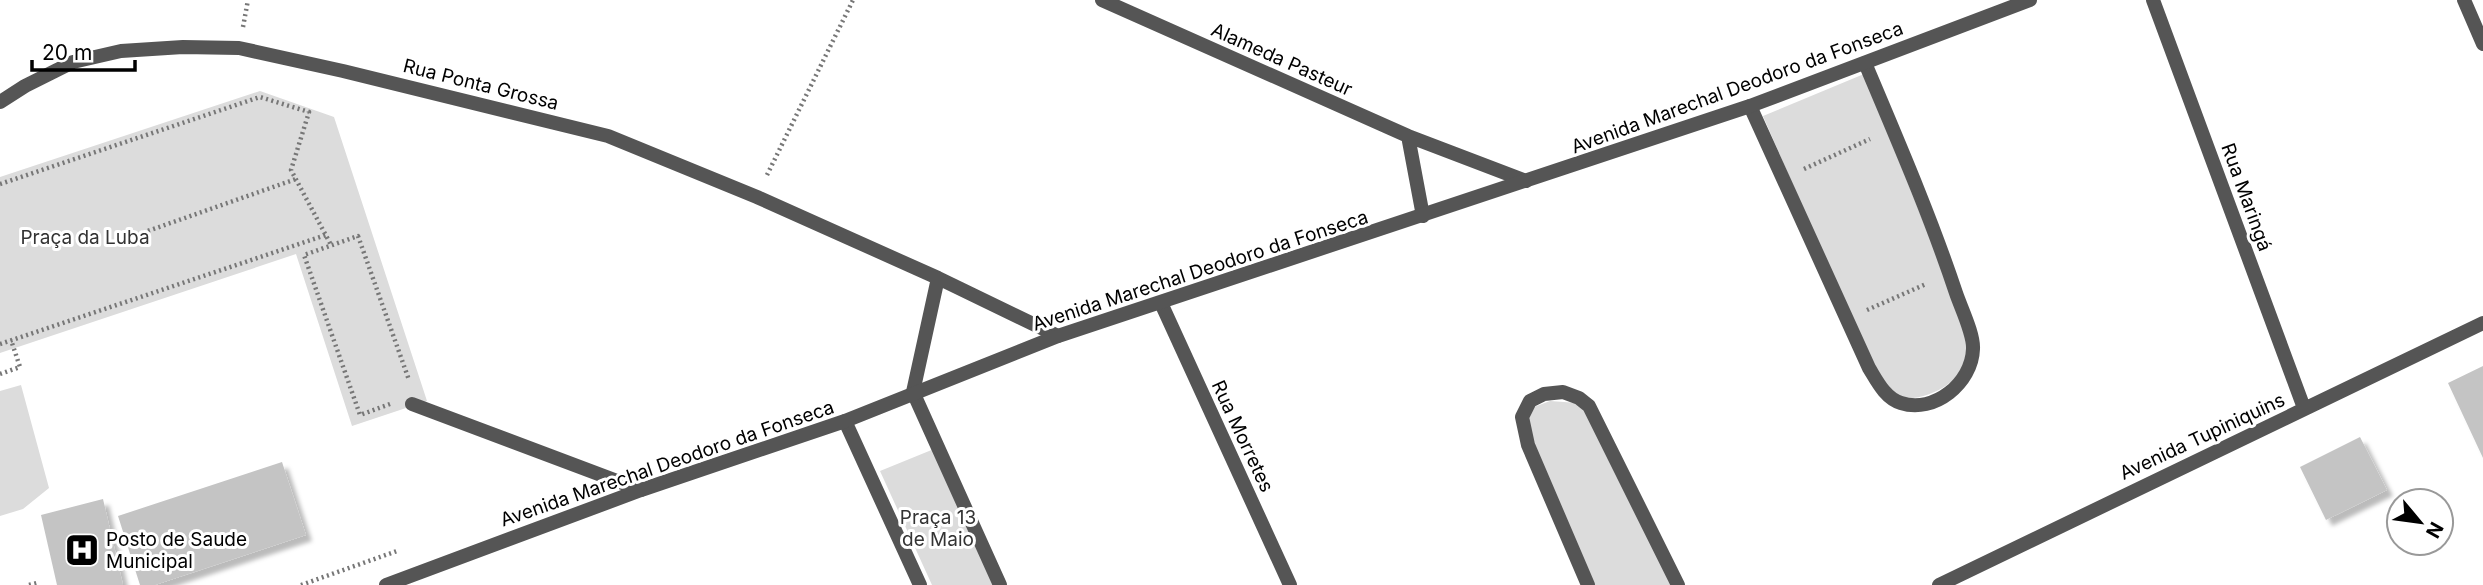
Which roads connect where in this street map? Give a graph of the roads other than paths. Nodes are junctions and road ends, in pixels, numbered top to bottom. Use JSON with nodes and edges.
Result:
{"nodes":[{"id":1,"x":1102,"y":0,"type":"edge"},
{"id":2,"x":2030,"y":0,"type":"edge"},
{"id":3,"x":2153,"y":0,"type":"edge"},
{"id":4,"x":2464,"y":0,"type":"edge"},
{"id":5,"x":2483,"y":44,"type":"edge"},
{"id":6,"x":1865,"y":63,"type":"junction"},
{"id":7,"x":0,"y":102,"type":"edge"},
{"id":8,"x":1750,"y":106,"type":"junction"},
{"id":9,"x":1408,"y":135,"type":"junction"},
{"id":10,"x":1526,"y":181,"type":"junction"},
{"id":11,"x":1423,"y":216,"type":"junction"},
{"id":12,"x":938,"y":278,"type":"junction"},
{"id":13,"x":1161,"y":303,"type":"junction"},
{"id":14,"x":2483,"y":323,"type":"edge"},
{"id":15,"x":1058,"y":336,"type":"junction"},
{"id":16,"x":914,"y":392,"type":"junction"},
{"id":17,"x":412,"y":404,"type":"dead end"},
{"id":18,"x":2304,"y":408,"type":"junction"},
{"id":19,"x":845,"y":421,"type":"junction"},
{"id":20,"x":641,"y":490,"type":"junction"},
{"id":21,"x":386,"y":585,"type":"edge"},
{"id":22,"x":920,"y":585,"type":"edge"},
{"id":23,"x":1000,"y":585,"type":"edge"},
{"id":24,"x":1290,"y":585,"type":"edge"},
{"id":25,"x":1588,"y":585,"type":"edge"},
{"id":26,"x":1678,"y":585,"type":"edge"},
{"id":27,"x":1939,"y":585,"type":"edge"}],
"edges":[{"from":1,"to":9,"type":"street","name":"Alameda Pasteur"},
{"from":2,"to":6,"type":"street","name":"Avenida Marechal Deodoro da Fonseca"},
{"from":3,"to":18,"type":"street","name":"Rua Maringá"},
{"from":4,"to":5,"type":"street"},
{"from":6,"to":8,"type":"street","name":"Avenida Marechal Deodoro da Fonseca"},
{"from":6,"to":8,"type":"street"},
{"from":7,"to":12,"type":"street","name":"Rua Ponta Grossa"},
{"from":8,"to":10,"type":"street","name":"Avenida Marechal Deodoro da Fonseca"},
{"from":9,"to":10,"type":"street","name":"Alameda Pasteur"},
{"from":9,"to":11,"type":"street"},
{"from":10,"to":11,"type":"street","name":"Avenida Marechal Deodoro da Fonseca"},
{"from":11,"to":13,"type":"street","name":"Avenida Marechal Deodoro da Fonseca"},
{"from":12,"to":15,"type":"street","name":"Rua Ponta Grossa"},
{"from":12,"to":16,"type":"street"},
{"from":13,"to":15,"type":"street","name":"Avenida Marechal Deodoro da Fonseca"},
{"from":13,"to":24,"type":"street","name":"Rua Morretes"},
{"from":14,"to":18,"type":"street","name":"Avenida Tupiniquins"},
{"from":15,"to":16,"type":"street","name":"Avenida Marechal Deodoro da Fonseca"},
{"from":16,"to":19,"type":"street","name":"Avenida Marechal Deodoro da Fonseca"},
{"from":16,"to":23,"type":"street"},
{"from":17,"to":20,"type":"street"},
{"from":18,"to":27,"type":"street","name":"Avenida Tupiniquins"},
{"from":19,"to":20,"type":"street","name":"Avenida Marechal Deodoro da Fonseca"},
{"from":19,"to":22,"type":"street"},
{"from":20,"to":21,"type":"street","name":"Avenida Marechal Deodoro da Fonseca"},
{"from":25,"to":26,"type":"street"}]}
